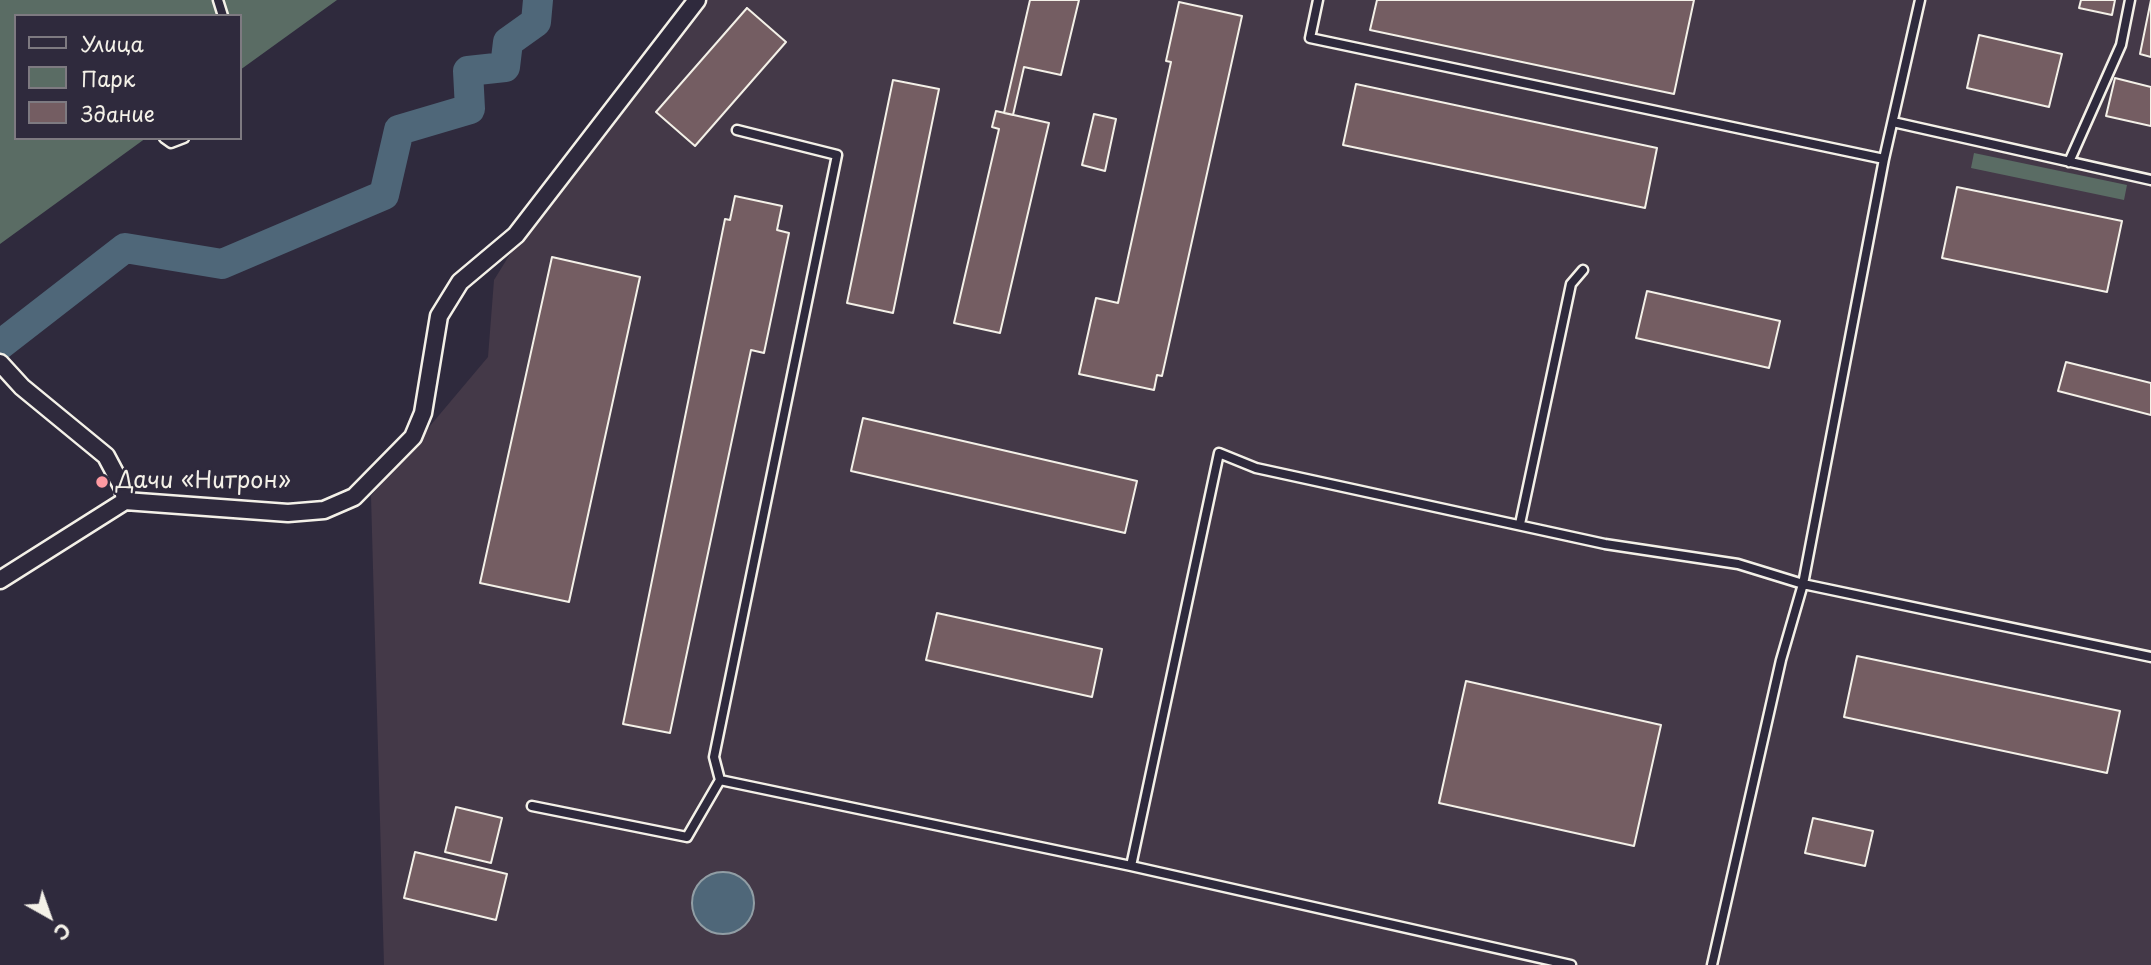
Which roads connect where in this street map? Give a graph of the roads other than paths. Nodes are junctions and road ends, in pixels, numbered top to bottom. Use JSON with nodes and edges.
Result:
{"nodes":[{"id":1,"x":697,"y":0,"type":"edge"},
{"id":2,"x":1318,"y":0,"type":"edge"},
{"id":3,"x":1920,"y":0,"type":"edge"},
{"id":4,"x":2130,"y":0,"type":"edge"},
{"id":5,"x":1893,"y":122,"type":"junction"},
{"id":6,"x":737,"y":130,"type":"dead end"},
{"id":7,"x":1884,"y":159,"type":"junction"},
{"id":8,"x":2069,"y":162,"type":"junction"},
{"id":9,"x":2151,"y":180,"type":"edge"},
{"id":10,"x":1583,"y":270,"type":"dead end"},
{"id":11,"x":0,"y":363,"type":"edge"},
{"id":12,"x":125,"y":501,"type":"junction"},
{"id":13,"x":1520,"y":524,"type":"junction"},
{"id":14,"x":0,"y":580,"type":"edge"},
{"id":15,"x":1803,"y":584,"type":"junction"},
{"id":16,"x":2151,"y":657,"type":"edge"},
{"id":17,"x":720,"y":780,"type":"junction"},
{"id":18,"x":532,"y":806,"type":"dead end"},
{"id":19,"x":1131,"y":866,"type":"junction"},
{"id":20,"x":1571,"y":965,"type":"edge"},
{"id":21,"x":1713,"y":965,"type":"edge"}],
"edges":[{"from":1,"to":12,"type":"street"},
{"from":2,"to":7,"type":"lane"},
{"from":3,"to":5,"type":"lane"},
{"from":4,"to":8,"type":"lane"},
{"from":5,"to":7,"type":"lane"},
{"from":5,"to":8,"type":"lane"},
{"from":6,"to":17,"type":"lane"},
{"from":7,"to":15,"type":"lane"},
{"from":8,"to":9,"type":"lane"},
{"from":10,"to":13,"type":"lane"},
{"from":11,"to":12,"type":"street"},
{"from":12,"to":14,"type":"street"},
{"from":13,"to":15,"type":"lane"},
{"from":13,"to":19,"type":"lane"},
{"from":15,"to":16,"type":"lane"},
{"from":15,"to":21,"type":"lane"},
{"from":17,"to":18,"type":"lane"},
{"from":17,"to":19,"type":"lane"},
{"from":19,"to":20,"type":"lane"}]}
